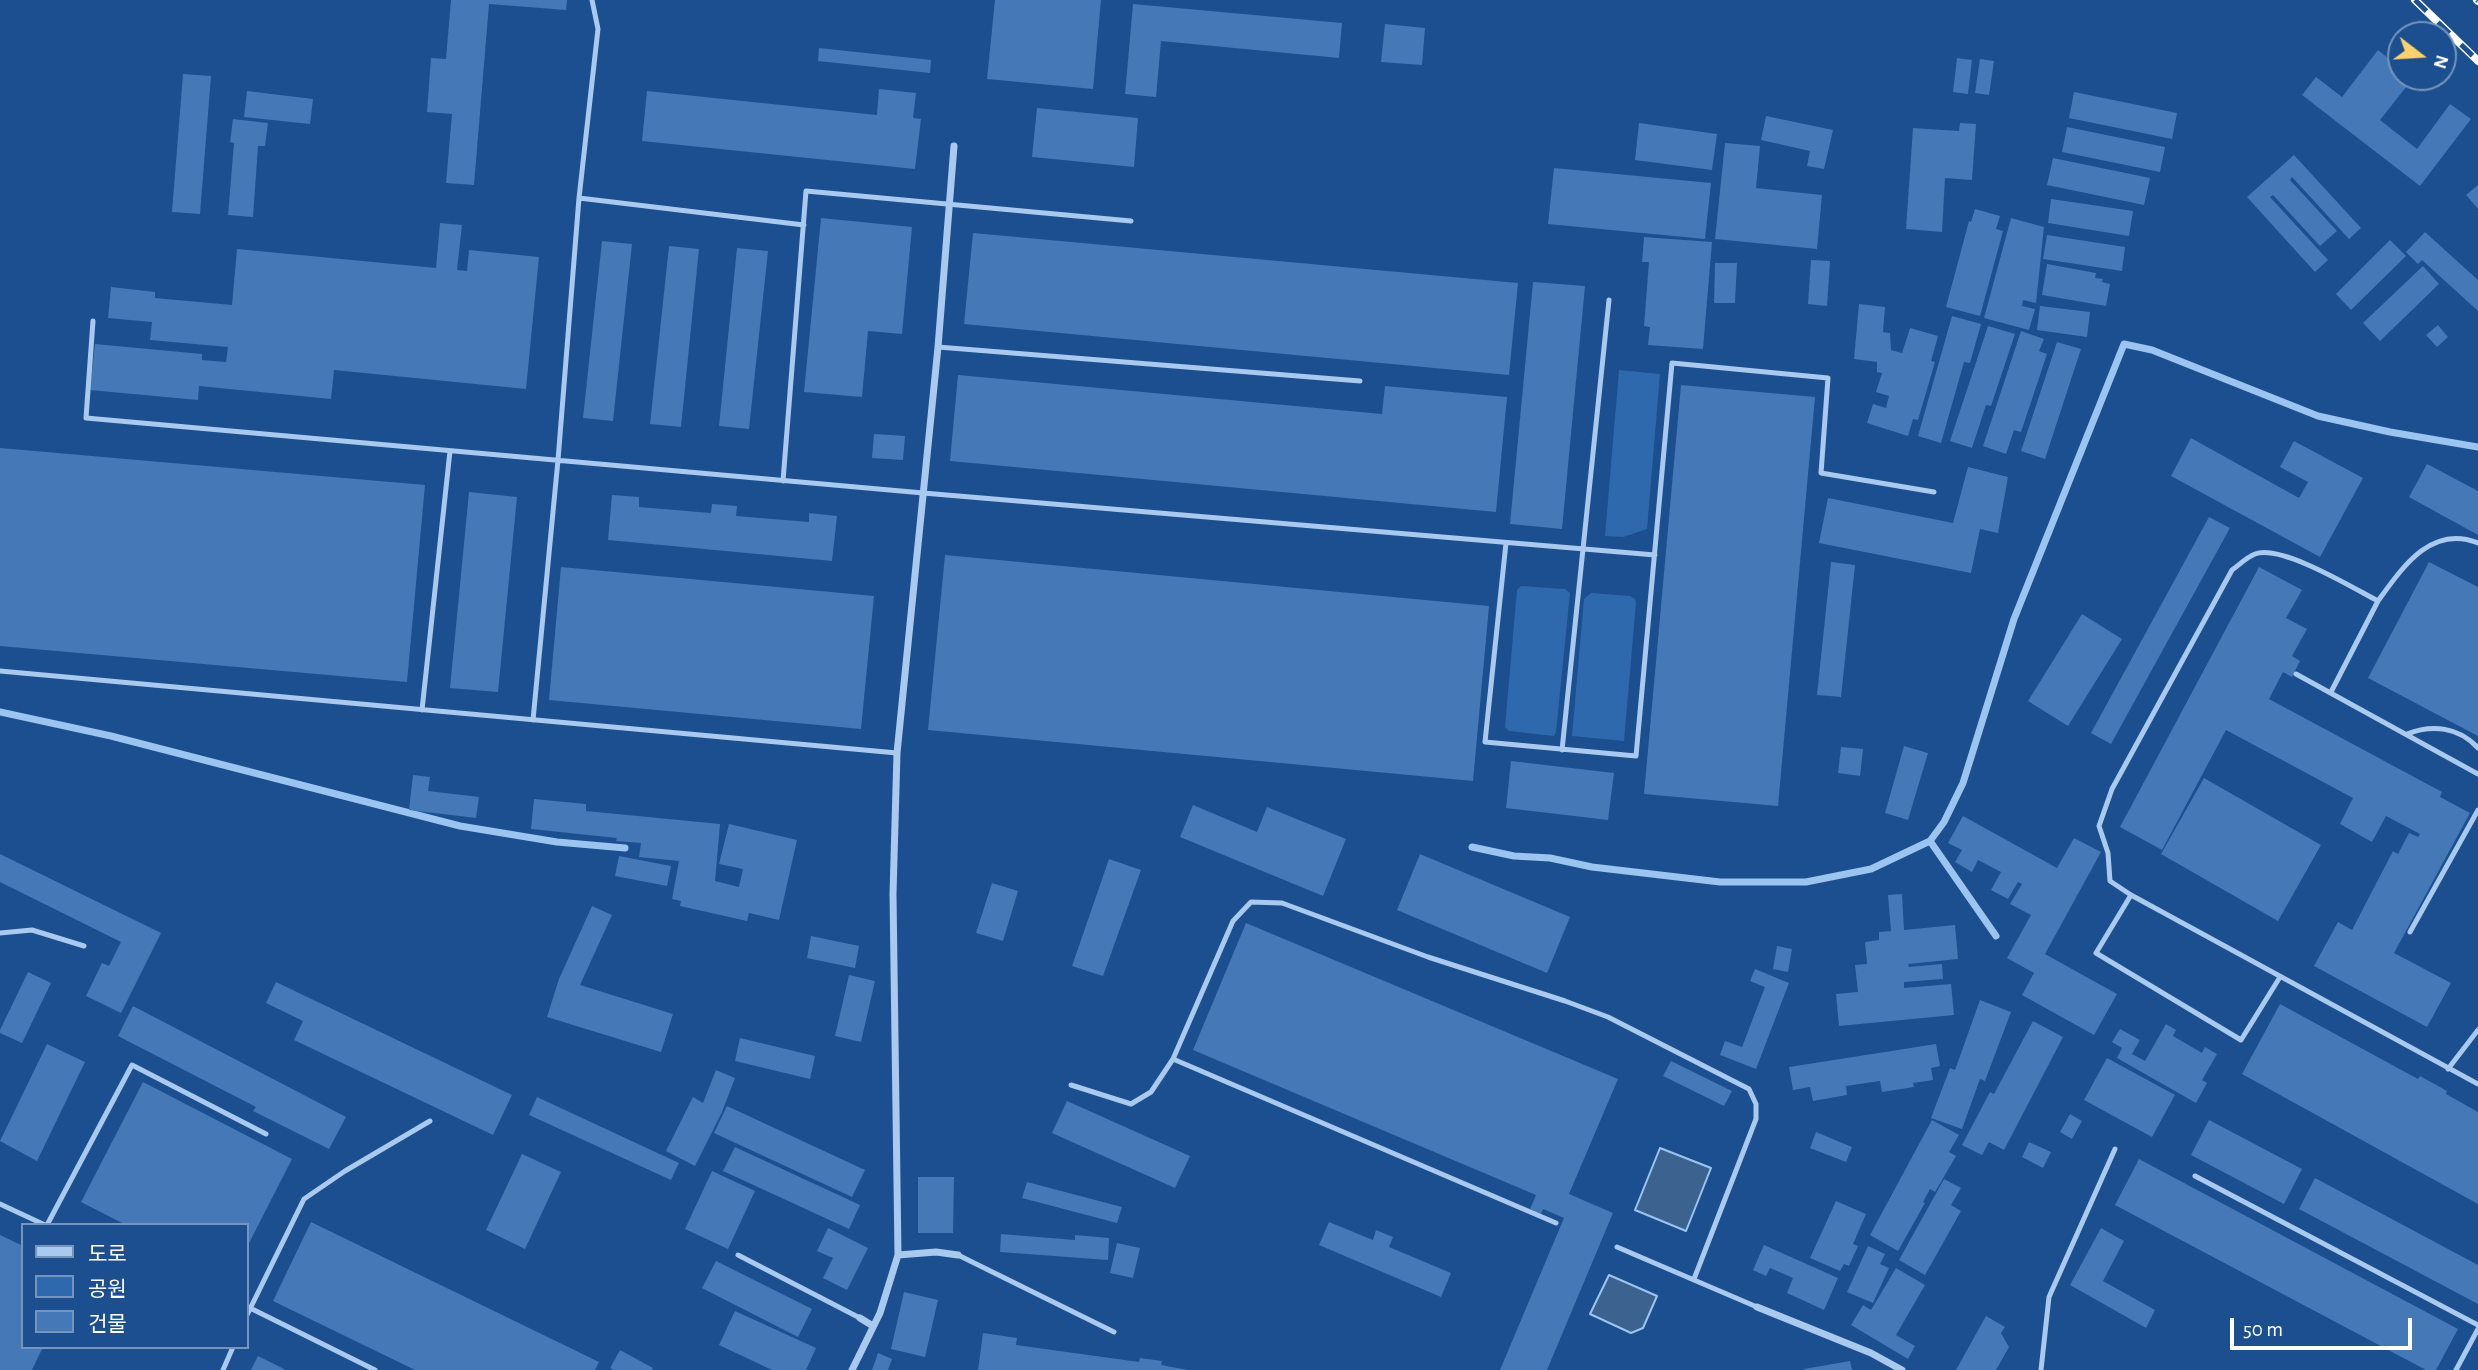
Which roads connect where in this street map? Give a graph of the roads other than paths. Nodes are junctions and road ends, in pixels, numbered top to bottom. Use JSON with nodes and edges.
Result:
{"nodes":[{"id":1,"x":592,"y":0,"type":"edge"},
{"id":2,"x":954,"y":146,"type":"dead end"},
{"id":3,"x":579,"y":198,"type":"junction"},
{"id":4,"x":949,"y":204,"type":"junction"},
{"id":5,"x":1131,"y":221,"type":"dead end"},
{"id":6,"x":804,"y":225,"type":"junction"},
{"id":7,"x":1609,"y":300,"type":"dead end"},
{"id":8,"x":93,"y":320,"type":"dead end"},
{"id":9,"x":938,"y":347,"type":"junction"},
{"id":10,"x":1360,"y":381,"type":"dead end"},
{"id":11,"x":450,"y":451,"type":"junction"},
{"id":12,"x":558,"y":460,"type":"junction"},
{"id":13,"x":783,"y":481,"type":"junction"},
{"id":14,"x":1934,"y":492,"type":"dead end"},
{"id":15,"x":923,"y":493,"type":"junction"},
{"id":16,"x":1506,"y":542,"type":"junction"},
{"id":17,"x":2478,"y":544,"type":"edge"},
{"id":18,"x":1582,"y":549,"type":"junction"},
{"id":19,"x":1655,"y":555,"type":"junction"},
{"id":20,"x":2378,"y":601,"type":"junction"},
{"id":21,"x":0,"y":671,"type":"edge"},
{"id":22,"x":2296,"y":674,"type":"dead end"},
{"id":23,"x":2331,"y":692,"type":"junction"},
{"id":24,"x":422,"y":710,"type":"junction"},
{"id":25,"x":533,"y":720,"type":"junction"},
{"id":26,"x":2407,"y":734,"type":"junction"},
{"id":27,"x":2478,"y":748,"type":"edge"},
{"id":28,"x":1562,"y":750,"type":"junction"},
{"id":29,"x":897,"y":753,"type":"junction"},
{"id":30,"x":2478,"y":774,"type":"edge"},
{"id":31,"x":2478,"y":810,"type":"edge"},
{"id":32,"x":2131,"y":894,"type":"junction"},
{"id":33,"x":2410,"y":932,"type":"dead end"},
{"id":34,"x":0,"y":933,"type":"edge"},
{"id":35,"x":84,"y":946,"type":"dead end"},
{"id":36,"x":2280,"y":976,"type":"junction"},
{"id":37,"x":2478,"y":1030,"type":"edge"},
{"id":38,"x":1173,"y":1059,"type":"junction"},
{"id":39,"x":2448,"y":1069,"type":"junction"},
{"id":40,"x":2478,"y":1084,"type":"edge"},
{"id":41,"x":1071,"y":1086,"type":"dead end"},
{"id":42,"x":430,"y":1121,"type":"dead end"},
{"id":43,"x":266,"y":1134,"type":"dead end"},
{"id":44,"x":2115,"y":1149,"type":"dead end"},
{"id":45,"x":2195,"y":1176,"type":"dead end"},
{"id":46,"x":0,"y":1204,"type":"edge"},
{"id":47,"x":42,"y":1223,"type":"edge"},
{"id":48,"x":47,"y":1223,"type":"edge"},
{"id":49,"x":1556,"y":1223,"type":"dead end"},
{"id":50,"x":1618,"y":1247,"type":"dead end"},
{"id":51,"x":738,"y":1255,"type":"dead end"},
{"id":52,"x":898,"y":1255,"type":"junction"},
{"id":53,"x":958,"y":1255,"type":"joint"},
{"id":54,"x":1694,"y":1279,"type":"junction"},
{"id":55,"x":1757,"y":1307,"type":"joint"},
{"id":56,"x":250,"y":1308,"type":"junction"},
{"id":57,"x":248,"y":1313,"type":"edge"},
{"id":58,"x":860,"y":1318,"type":"joint"},
{"id":59,"x":873,"y":1326,"type":"junction"},
{"id":60,"x":2478,"y":1327,"type":"edge"},
{"id":61,"x":1114,"y":1332,"type":"dead end"},
{"id":62,"x":232,"y":1349,"type":"edge"},
{"id":63,"x":223,"y":1370,"type":"edge"},
{"id":64,"x":375,"y":1370,"type":"edge"},
{"id":65,"x":852,"y":1370,"type":"edge"},
{"id":66,"x":1902,"y":1370,"type":"edge"},
{"id":67,"x":2041,"y":1370,"type":"edge"},
{"id":68,"x":2456,"y":1370,"type":"edge"}],
"edges":[{"from":1,"to":3,"type":"lane"},
{"from":2,"to":4,"type":"street"},
{"from":3,"to":6,"type":"lane"},
{"from":3,"to":12,"type":"lane"},
{"from":4,"to":5,"type":"lane"},
{"from":4,"to":6,"type":"lane"},
{"from":4,"to":9,"type":"street"},
{"from":6,"to":13,"type":"lane"},
{"from":7,"to":18,"type":"lane"},
{"from":8,"to":11,"type":"lane"},
{"from":9,"to":10,"type":"lane"},
{"from":9,"to":15,"type":"street"},
{"from":11,"to":12,"type":"lane"},
{"from":11,"to":24,"type":"lane"},
{"from":12,"to":13,"type":"lane"},
{"from":12,"to":25,"type":"lane"},
{"from":13,"to":15,"type":"lane"},
{"from":14,"to":19,"type":"lane"},
{"from":15,"to":16,"type":"lane"},
{"from":15,"to":29,"type":"street"},
{"from":16,"to":18,"type":"lane"},
{"from":16,"to":28,"type":"lane"},
{"from":17,"to":20,"type":"lane"},
{"from":18,"to":19,"type":"lane"},
{"from":18,"to":28,"type":"lane"},
{"from":19,"to":28,"type":"lane"},
{"from":20,"to":23,"type":"lane"},
{"from":20,"to":32,"type":"lane"},
{"from":21,"to":24,"type":"lane"},
{"from":22,"to":23,"type":"lane"},
{"from":23,"to":26,"type":"lane"},
{"from":24,"to":25,"type":"lane"},
{"from":25,"to":29,"type":"lane"},
{"from":26,"to":27,"type":"lane"},
{"from":26,"to":30,"type":"lane"},
{"from":29,"to":52,"type":"street"},
{"from":31,"to":33,"type":"lane"},
{"from":32,"to":36,"type":"lane"},
{"from":32,"to":36,"type":"lane"},
{"from":34,"to":35,"type":"lane"},
{"from":36,"to":39,"type":"lane"},
{"from":37,"to":39,"type":"lane"},
{"from":38,"to":41,"type":"lane"},
{"from":38,"to":49,"type":"lane"},
{"from":38,"to":54,"type":"lane"},
{"from":39,"to":40,"type":"lane"},
{"from":42,"to":56,"type":"lane"},
{"from":43,"to":48,"type":"lane"},
{"from":44,"to":67,"type":"lane"},
{"from":45,"to":60,"type":"lane"},
{"from":46,"to":47,"type":"lane"},
{"from":50,"to":54,"type":"lane"},
{"from":51,"to":58,"type":"lane"},
{"from":52,"to":53,"type":"street"},
{"from":52,"to":59,"type":"street"},
{"from":53,"to":61,"type":"lane"},
{"from":54,"to":55,"type":"lane"},
{"from":55,"to":66,"type":"street"},
{"from":56,"to":57,"type":"lane"},
{"from":56,"to":64,"type":"lane"},
{"from":58,"to":59,"type":"street"},
{"from":59,"to":65,"type":"street"},
{"from":60,"to":68,"type":"lane"},
{"from":62,"to":63,"type":"lane"}]}
